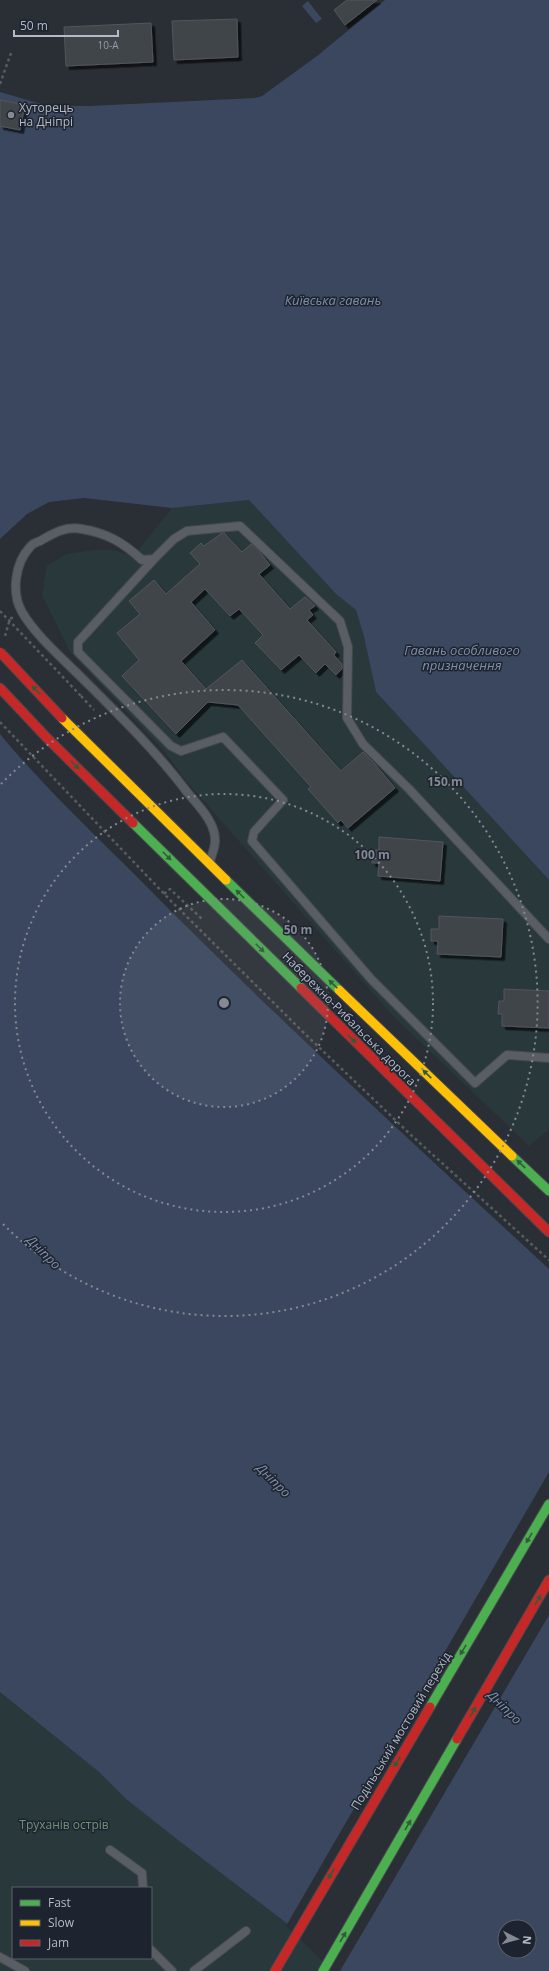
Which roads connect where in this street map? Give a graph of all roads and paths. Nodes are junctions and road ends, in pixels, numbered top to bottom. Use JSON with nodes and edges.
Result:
{"nodes":[{"id":1,"x":11,"y":53,"type":"dead end"},
{"id":2,"x":0,"y":84,"type":"edge"},
{"id":3,"x":154,"y":559,"type":"junction"},
{"id":4,"x":0,"y":611,"type":"edge"},
{"id":5,"x":0,"y":652,"type":"edge"},
{"id":6,"x":0,"y":688,"type":"edge"},
{"id":7,"x":94,"y":710,"type":"dead end"},
{"id":8,"x":0,"y":722,"type":"edge"},
{"id":9,"x":209,"y":864,"type":"junction"},
{"id":10,"x":164,"y":894,"type":"junction"},
{"id":11,"x":203,"y":920,"type":"dead end"},
{"id":12,"x":549,"y":939,"type":"edge"},
{"id":13,"x":549,"y":1058,"type":"edge"},
{"id":14,"x":549,"y":1191,"type":"edge"},
{"id":15,"x":549,"y":1232,"type":"edge"},
{"id":16,"x":549,"y":1260,"type":"edge"},
{"id":17,"x":549,"y":1504,"type":"edge"},
{"id":18,"x":549,"y":1580,"type":"edge"},
{"id":19,"x":110,"y":1850,"type":"dead end"},
{"id":20,"x":143,"y":1887,"type":"edge"},
{"id":21,"x":246,"y":1931,"type":"dead end"},
{"id":22,"x":152,"y":1951,"type":"edge"},
{"id":23,"x":0,"y":1957,"type":"edge"},
{"id":24,"x":25,"y":1971,"type":"edge"},
{"id":25,"x":172,"y":1971,"type":"edge"},
{"id":26,"x":194,"y":1971,"type":"edge"},
{"id":27,"x":275,"y":1971,"type":"edge"},
{"id":28,"x":323,"y":1971,"type":"edge"}],
"edges":[{"from":1,"to":2,"type":"path"},
{"from":3,"to":9,"type":"lane"},
{"from":3,"to":12,"type":"lane"},
{"from":3,"to":13,"type":"lane"},
{"from":4,"to":7,"type":"path","bridge":true},
{"from":9,"to":5,"type":"main road","name":"Набережно-Рибальська дорога","one_way":true,"bridge":true},
{"from":6,"to":15,"type":"main road","name":"Набережно-Рибальська дорога","one_way":true},
{"from":8,"to":10,"type":"path"},
{"from":14,"to":9,"type":"main road","name":"Набережно-Рибальська дорога","one_way":true},
{"from":10,"to":11,"type":"path"},
{"from":10,"to":16,"type":"path"},
{"from":17,"to":27,"type":"main road","name":"Подільський мостовий перехід","one_way":true},
{"from":28,"to":18,"type":"main road","one_way":true},
{"from":19,"to":20,"type":"lane"},
{"from":21,"to":26,"type":"lane"},
{"from":22,"to":25,"type":"lane"},
{"from":23,"to":24,"type":"lane"}]}
